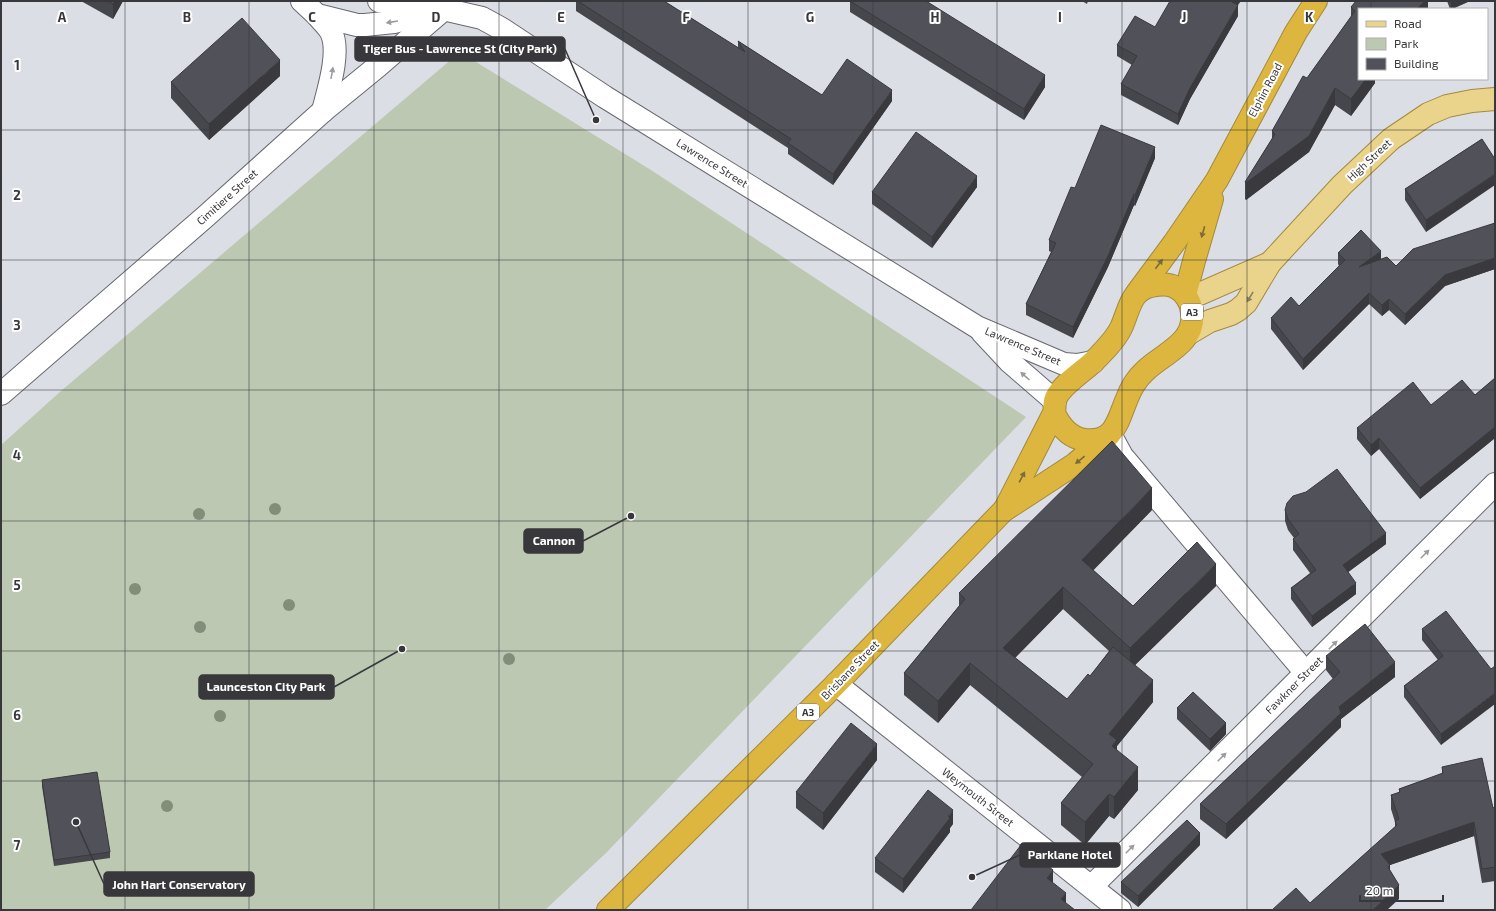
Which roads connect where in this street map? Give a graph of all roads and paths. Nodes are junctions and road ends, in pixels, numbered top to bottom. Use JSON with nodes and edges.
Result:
{"nodes":[{"id":1,"x":379,"y":1,"type":"edge"},
{"id":2,"x":1316,"y":1,"type":"edge"},
{"id":3,"x":449,"y":5,"type":"edge"},
{"id":4,"x":310,"y":8,"type":"edge"},
{"id":5,"x":1495,"y":98,"type":"edge"},
{"id":6,"x":323,"y":111,"type":"junction"},
{"id":7,"x":1217,"y":180,"type":"junction"},
{"id":8,"x":1270,"y":263,"type":"junction"},
{"id":9,"x":1135,"y":295,"type":"junction"},
{"id":10,"x":1187,"y":297,"type":"junction"},
{"id":11,"x":977,"y":327,"type":"junction"},
{"id":12,"x":1188,"y":334,"type":"junction"},
{"id":13,"x":1093,"y":362,"type":"junction"},
{"id":14,"x":1,"y":394,"type":"edge"},
{"id":15,"x":1055,"y":407,"type":"junction"},
{"id":16,"x":1110,"y":434,"type":"junction"},
{"id":17,"x":1495,"y":484,"type":"edge"},
{"id":18,"x":1003,"y":511,"type":"junction"},
{"id":19,"x":1306,"y":673,"type":"junction"},
{"id":20,"x":836,"y":684,"type":"junction"},
{"id":21,"x":1092,"y":886,"type":"junction"},
{"id":22,"x":608,"y":910,"type":"edge"},
{"id":23,"x":1120,"y":910,"type":"edge"}],
"edges":[{"from":1,"to":3,"type":"street","name":"Lawrence Street"},
{"from":2,"to":7,"type":"highway","name":"Elphin Road","number":"A3"},
{"from":3,"to":4,"type":"street","name":"Lawrence Street","one_way":true},
{"from":3,"to":6,"type":"street","name":"Cimitiere Street"},
{"from":3,"to":11,"type":"street","name":"Lawrence Street"},
{"from":6,"to":4,"type":"street","one_way":true},
{"from":5,"to":8,"type":"main road","name":"High Street"},
{"from":6,"to":14,"type":"street","name":"Cimitiere Street"},
{"from":9,"to":7,"type":"highway","name":"Elphin Road","number":"A3","one_way":true},
{"from":7,"to":10,"type":"highway","name":"Elphin Road","number":"A3","one_way":true},
{"from":8,"to":10,"type":"main road","name":"High Street"},
{"from":8,"to":12,"type":"main road","name":"High Street","one_way":true},
{"from":9,"to":10,"type":"highway","number":"A3"},
{"from":9,"to":13,"type":"highway","number":"A3"},
{"from":10,"to":12,"type":"highway","number":"A3"},
{"from":11,"to":13,"type":"street","name":"Lawrence Street"},
{"from":15,"to":11,"type":"street","name":"Lawrence Street","one_way":true},
{"from":12,"to":16,"type":"highway","number":"A3"},
{"from":13,"to":15,"type":"highway","number":"A3"},
{"from":15,"to":16,"type":"highway"},
{"from":18,"to":15,"type":"highway","name":"Brisbane Street","number":"A3","one_way":true},
{"from":16,"to":18,"type":"highway","name":"Brisbane Street","number":"A3","one_way":true},
{"from":16,"to":19,"type":"street"},
{"from":19,"to":17,"type":"street","name":"Fawkner Street","one_way":true},
{"from":18,"to":20,"type":"highway","name":"Brisbane Street","number":"A3"},
{"from":21,"to":19,"type":"street","name":"Fawkner Street","one_way":true},
{"from":20,"to":21,"type":"street","name":"Weymouth Street"},
{"from":20,"to":22,"type":"highway","name":"Brisbane Street","number":"A3"},
{"from":21,"to":23,"type":"street","name":"Weymouth Street"}]}
